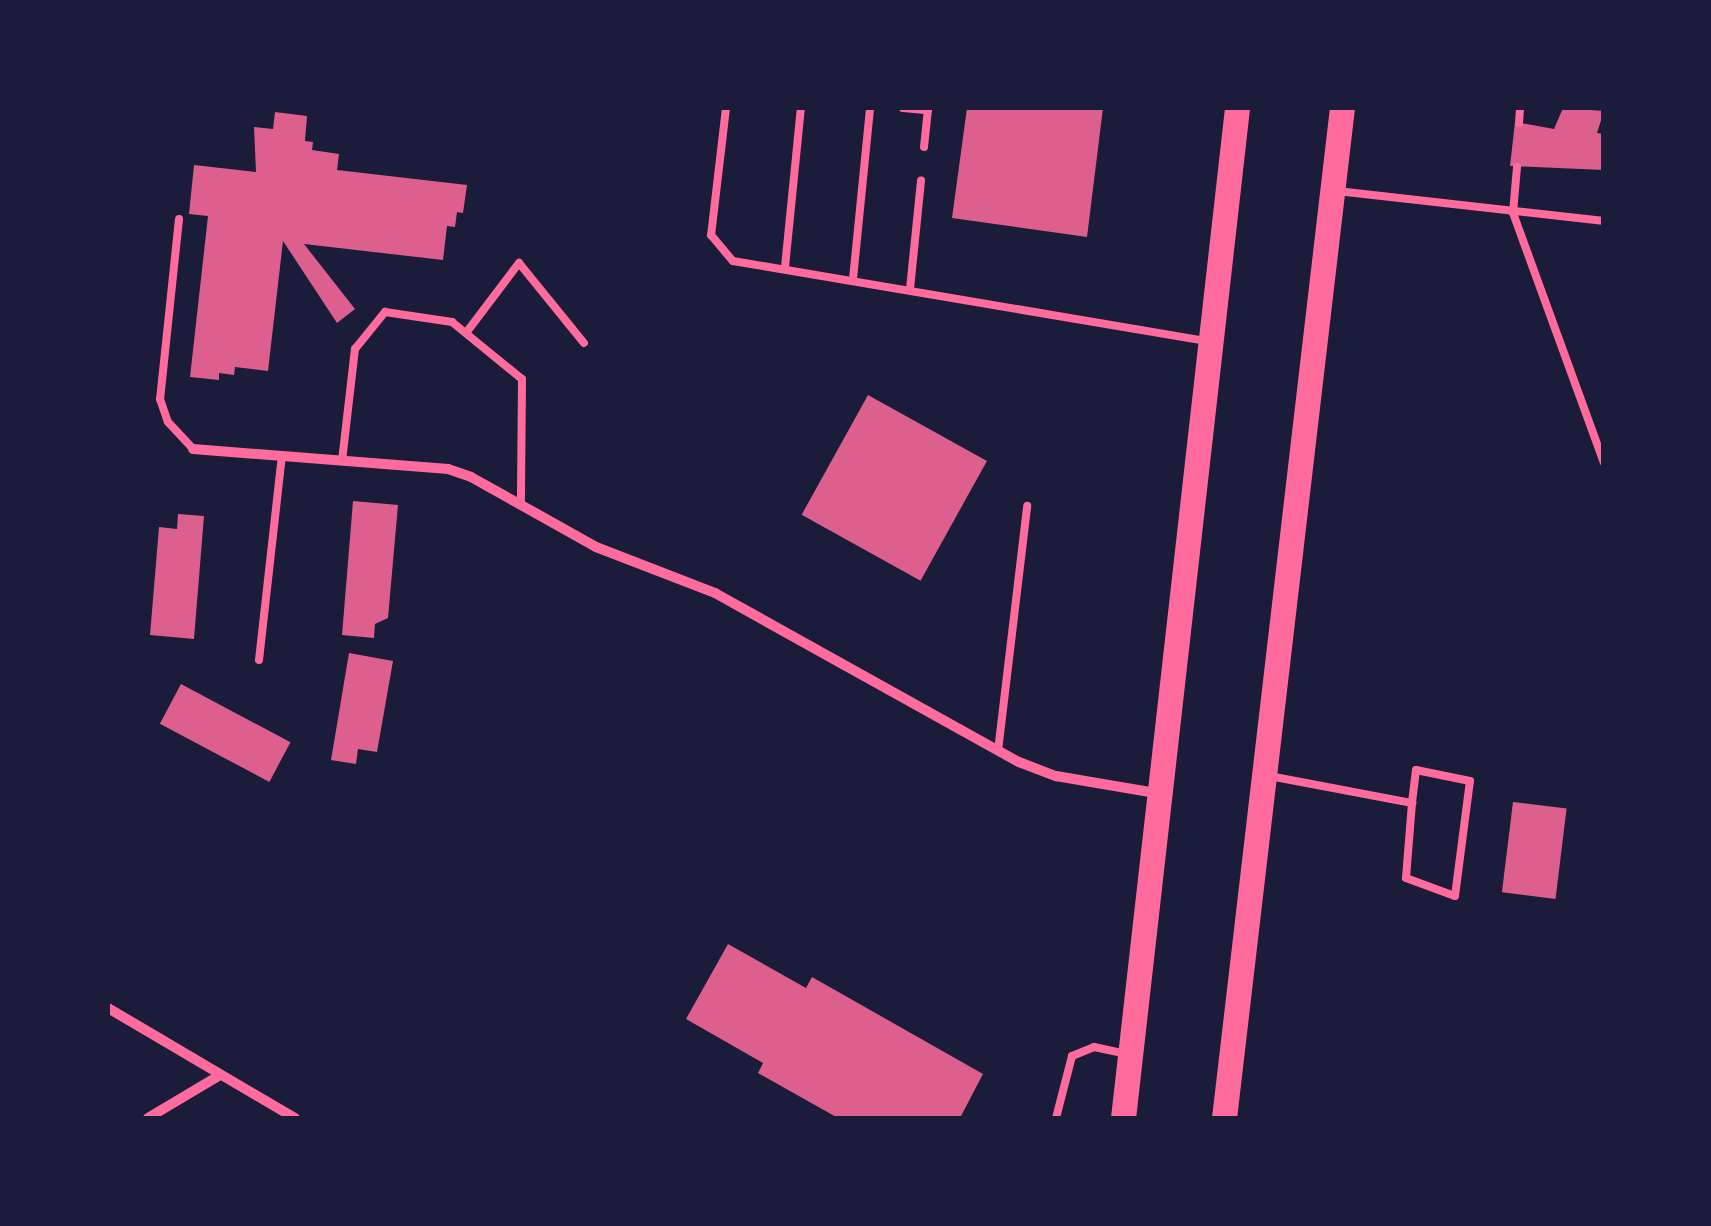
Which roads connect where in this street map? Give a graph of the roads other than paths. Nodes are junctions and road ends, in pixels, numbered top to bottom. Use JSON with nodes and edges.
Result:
{"nodes":[{"id":1,"x":726,"y":108,"type":"edge"},
{"id":2,"x":802,"y":108,"type":"edge"},
{"id":3,"x":870,"y":108,"type":"edge"},
{"id":4,"x":903,"y":108,"type":"edge"},
{"id":5,"x":1237,"y":108,"type":"edge"},
{"id":6,"x":1342,"y":108,"type":"edge"},
{"id":7,"x":1519,"y":108,"type":"edge"},
{"id":8,"x":928,"y":109,"type":"edge"},
{"id":9,"x":1519,"y":123,"type":"dead end"},
{"id":10,"x":924,"y":146,"type":"dead end"},
{"id":11,"x":1517,"y":167,"type":"dead end"},
{"id":12,"x":921,"y":180,"type":"dead end"},
{"id":13,"x":1332,"y":190,"type":"junction"},
{"id":14,"x":1512,"y":212,"type":"junction"},
{"id":15,"x":179,"y":219,"type":"dead end"},
{"id":16,"x":1604,"y":221,"type":"edge"},
{"id":17,"x":785,"y":268,"type":"junction"},
{"id":18,"x":854,"y":280,"type":"junction"},
{"id":19,"x":910,"y":289,"type":"junction"},
{"id":20,"x":466,"y":333,"type":"junction"},
{"id":21,"x":1212,"y":342,"type":"junction"},
{"id":22,"x":584,"y":343,"type":"dead end"},
{"id":23,"x":193,"y":449,"type":"joint"},
{"id":24,"x":282,"y":456,"type":"junction"},
{"id":25,"x":342,"y":461,"type":"junction"},
{"id":26,"x":1604,"y":463,"type":"edge"},
{"id":27,"x":521,"y":504,"type":"junction"},
{"id":28,"x":1027,"y":506,"type":"dead end"},
{"id":29,"x":258,"y":660,"type":"dead end"},
{"id":30,"x":998,"y":751,"type":"junction"},
{"id":31,"x":1264,"y":775,"type":"junction"},
{"id":32,"x":1162,"y":794,"type":"junction"},
{"id":33,"x":1412,"y":803,"type":"junction"},
{"id":34,"x":108,"y":1008,"type":"edge"},
{"id":35,"x":1130,"y":1054,"type":"junction"},
{"id":36,"x":220,"y":1075,"type":"junction"},
{"id":37,"x":148,"y":1118,"type":"edge"},
{"id":38,"x":295,"y":1118,"type":"edge"},
{"id":39,"x":1056,"y":1118,"type":"edge"},
{"id":40,"x":1123,"y":1118,"type":"edge"},
{"id":41,"x":1224,"y":1118,"type":"edge"}],
"edges":[{"from":1,"to":17,"type":"lane"},
{"from":2,"to":17,"type":"lane"},
{"from":3,"to":18,"type":"lane"},
{"from":4,"to":8,"type":"lane"},
{"from":5,"to":21,"type":"main road"},
{"from":6,"to":13,"type":"main road"},
{"from":7,"to":9,"type":"lane"},
{"from":8,"to":10,"type":"lane"},
{"from":11,"to":14,"type":"lane"},
{"from":12,"to":19,"type":"lane"},
{"from":13,"to":14,"type":"lane"},
{"from":13,"to":31,"type":"main road"},
{"from":14,"to":16,"type":"lane"},
{"from":14,"to":26,"type":"lane"},
{"from":15,"to":23,"type":"lane"},
{"from":17,"to":18,"type":"lane"},
{"from":18,"to":19,"type":"lane"},
{"from":19,"to":21,"type":"lane"},
{"from":20,"to":22,"type":"lane"},
{"from":20,"to":25,"type":"lane"},
{"from":20,"to":27,"type":"lane"},
{"from":21,"to":32,"type":"main road"},
{"from":23,"to":24,"type":"street"},
{"from":24,"to":25,"type":"street"},
{"from":24,"to":29,"type":"lane"},
{"from":25,"to":27,"type":"street"},
{"from":27,"to":30,"type":"street"},
{"from":28,"to":30,"type":"lane"},
{"from":30,"to":32,"type":"street"},
{"from":31,"to":33,"type":"lane"},
{"from":31,"to":41,"type":"main road"},
{"from":32,"to":35,"type":"main road"},
{"from":33,"to":33,"type":"lane"},
{"from":34,"to":36,"type":"street"},
{"from":35,"to":39,"type":"lane"},
{"from":35,"to":40,"type":"main road"},
{"from":36,"to":37,"type":"street"},
{"from":36,"to":38,"type":"street"}]}
